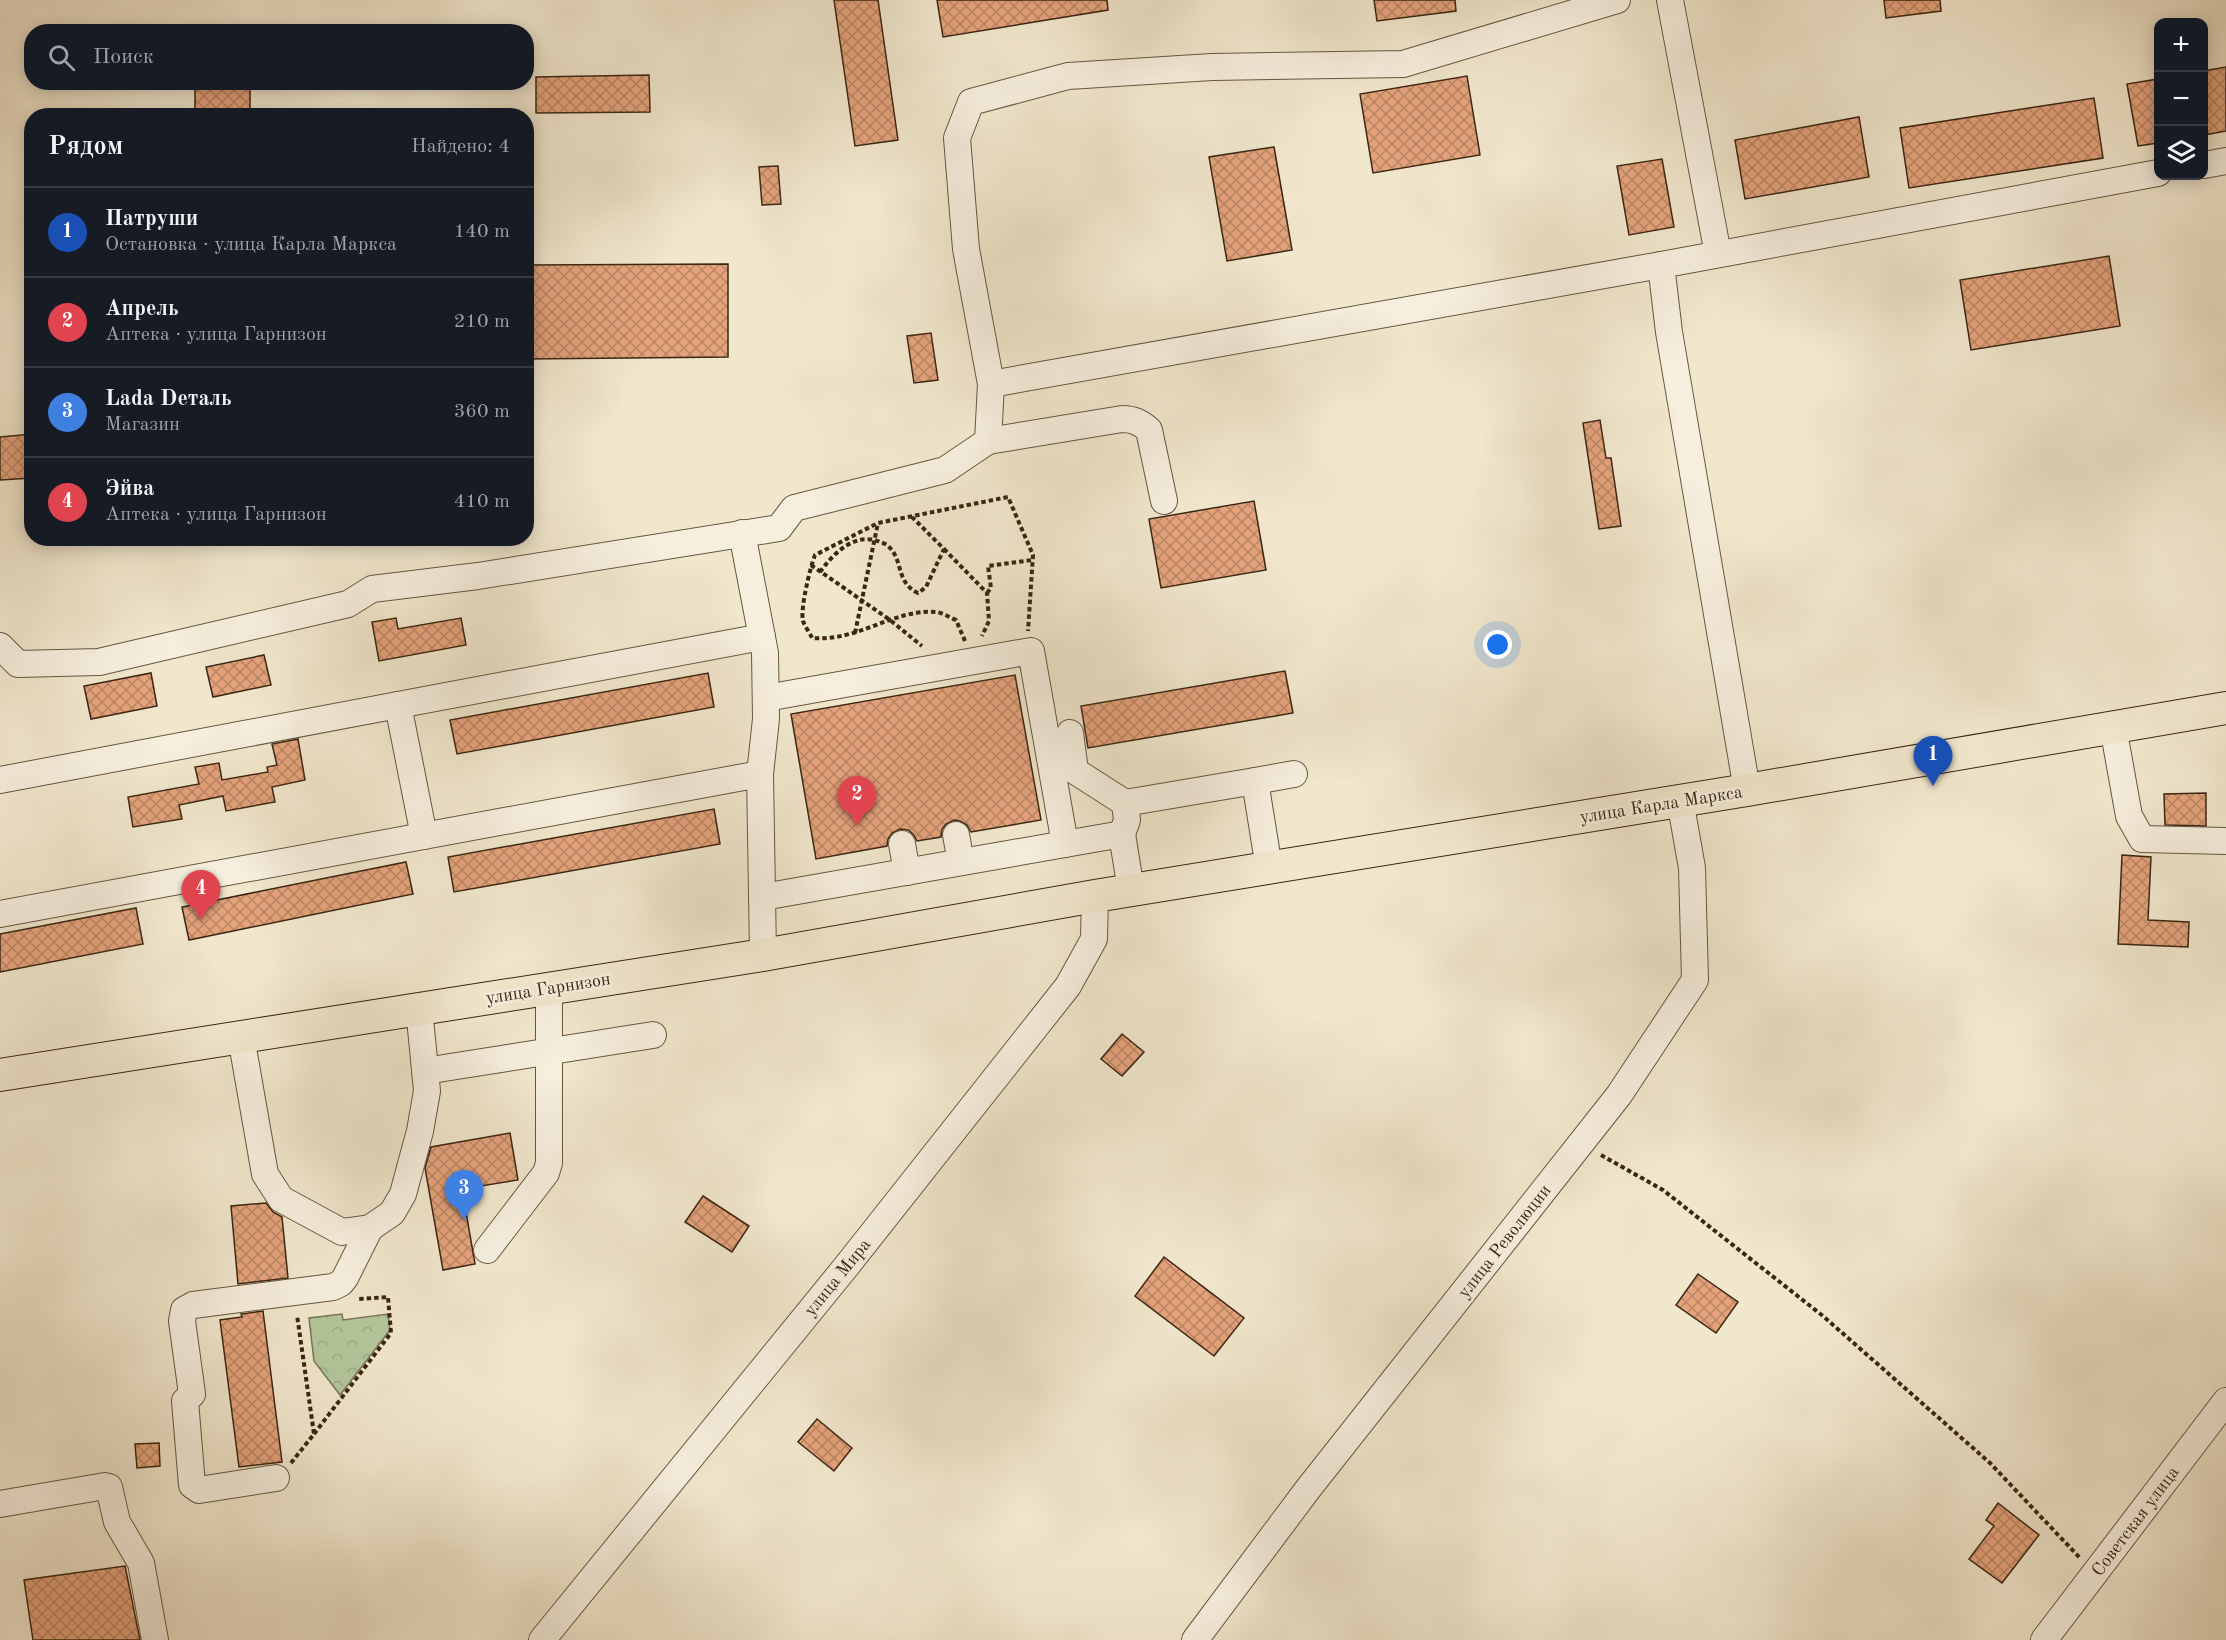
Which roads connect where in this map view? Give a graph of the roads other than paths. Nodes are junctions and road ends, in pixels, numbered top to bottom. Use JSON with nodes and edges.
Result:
{"nodes":[{"id":1,"x":1617,"y":0,"type":"edge"},
{"id":2,"x":1670,"y":0,"type":"edge"},
{"id":3,"x":2226,"y":161,"type":"edge"},
{"id":4,"x":2208,"y":164,"type":"edge"},
{"id":5,"x":2154,"y":174,"type":"edge"},
{"id":6,"x":1718,"y":254,"type":"junction"},
{"id":7,"x":1661,"y":265,"type":"junction"},
{"id":8,"x":991,"y":384,"type":"junction"},
{"id":9,"x":988,"y":441,"type":"junction"},
{"id":10,"x":1164,"y":501,"type":"dead end"},
{"id":11,"x":742,"y":533,"type":"junction"},
{"id":12,"x":762,"y":637,"type":"junction"},
{"id":13,"x":0,"y":646,"type":"edge"},
{"id":14,"x":766,"y":698,"type":"junction"},
{"id":15,"x":398,"y":705,"type":"junction"},
{"id":16,"x":2226,"y":708,"type":"edge"},
{"id":17,"x":2113,"y":727,"type":"junction"},
{"id":18,"x":1070,"y":733,"type":"dead end"},
{"id":19,"x":760,"y":774,"type":"junction"},
{"id":20,"x":1294,"y":774,"type":"dead end"},
{"id":21,"x":0,"y":780,"type":"edge"},
{"id":22,"x":1255,"y":782,"type":"junction"},
{"id":23,"x":1747,"y":790,"type":"junction"},
{"id":24,"x":1680,"y":800,"type":"junction"},
{"id":25,"x":1125,"y":803,"type":"junction"},
{"id":26,"x":1122,"y":834,"type":"junction"},
{"id":27,"x":956,"y":835,"type":"dead end"},
{"id":28,"x":424,"y":836,"type":"junction"},
{"id":29,"x":2226,"y":841,"type":"edge"},
{"id":30,"x":902,"y":844,"type":"dead end"},
{"id":31,"x":1065,"y":844,"type":"junction"},
{"id":32,"x":961,"y":862,"type":"junction"},
{"id":33,"x":1269,"y":868,"type":"junction"},
{"id":34,"x":907,"y":872,"type":"junction"},
{"id":35,"x":1131,"y":890,"type":"junction"},
{"id":36,"x":1095,"y":896,"type":"junction"},
{"id":37,"x":762,"y":897,"type":"junction"},
{"id":38,"x":0,"y":914,"type":"edge"},
{"id":39,"x":763,"y":955,"type":"junction"},
{"id":40,"x":549,"y":988,"type":"junction"},
{"id":41,"x":419,"y":1008,"type":"junction"},
{"id":42,"x":653,"y":1035,"type":"dead end"},
{"id":43,"x":241,"y":1038,"type":"junction"},
{"id":44,"x":549,"y":1053,"type":"junction"},
{"id":45,"x":424,"y":1071,"type":"junction"},
{"id":46,"x":0,"y":1075,"type":"edge"},
{"id":47,"x":370,"y":1228,"type":"junction"},
{"id":48,"x":487,"y":1250,"type":"dead end"},
{"id":49,"x":2226,"y":1401,"type":"edge"},
{"id":50,"x":276,"y":1478,"type":"road end"},
{"id":51,"x":0,"y":1504,"type":"edge"},
{"id":52,"x":156,"y":1640,"type":"edge"},
{"id":53,"x":543,"y":1640,"type":"edge"},
{"id":54,"x":1195,"y":1640,"type":"edge"},
{"id":55,"x":2044,"y":1640,"type":"edge"}],
"edges":[{"from":1,"to":8,"type":"street"},
{"from":2,"to":6,"type":"street"},
{"from":3,"to":4,"type":"street"},
{"from":5,"to":6,"type":"street"},
{"from":6,"to":7,"type":"street"},
{"from":7,"to":8,"type":"street"},
{"from":7,"to":23,"type":"street"},
{"from":8,"to":9,"type":"street"},
{"from":9,"to":10,"type":"street"},
{"from":9,"to":11,"type":"street"},
{"from":11,"to":12,"type":"street"},
{"from":11,"to":13,"type":"street"},
{"from":12,"to":14,"type":"street"},
{"from":12,"to":15,"type":"street"},
{"from":14,"to":19,"type":"street"},
{"from":14,"to":31,"type":"street"},
{"from":15,"to":21,"type":"street"},
{"from":15,"to":28,"type":"street"},
{"from":16,"to":17,"type":"main road","name":"улица Карла Маркса"},
{"from":17,"to":23,"type":"main road","name":"улица Карла Маркса"},
{"from":17,"to":29,"type":"street"},
{"from":18,"to":25,"type":"street"},
{"from":19,"to":28,"type":"street"},
{"from":19,"to":37,"type":"street"},
{"from":20,"to":22,"type":"street"},
{"from":22,"to":25,"type":"street"},
{"from":22,"to":33,"type":"street"},
{"from":23,"to":24,"type":"main road","name":"улица Карла Маркса"},
{"from":24,"to":33,"type":"main road","name":"улица Карла Маркса"},
{"from":24,"to":54,"type":"street","name":"улица Революции"},
{"from":25,"to":26,"type":"street"},
{"from":26,"to":31,"type":"street"},
{"from":26,"to":35,"type":"street"},
{"from":27,"to":32,"type":"street"},
{"from":28,"to":38,"type":"street"},
{"from":30,"to":34,"type":"street"},
{"from":31,"to":32,"type":"street"},
{"from":32,"to":34,"type":"street"},
{"from":33,"to":35,"type":"main road","name":"улица Карла Маркса"},
{"from":34,"to":37,"type":"street"},
{"from":35,"to":36,"type":"main road","name":"улица Карла Маркса"},
{"from":36,"to":39,"type":"main road","name":"улица Гарнизон"},
{"from":36,"to":53,"type":"street","name":"улица Мира"},
{"from":37,"to":39,"type":"street"},
{"from":39,"to":40,"type":"main road","name":"улица Гарнизон"},
{"from":40,"to":41,"type":"main road","name":"улица Гарнизон"},
{"from":40,"to":44,"type":"street"},
{"from":41,"to":43,"type":"main road","name":"улица Гарнизон"},
{"from":41,"to":45,"type":"street"},
{"from":42,"to":44,"type":"street"},
{"from":43,"to":46,"type":"main road","name":"улица Гарнизон"},
{"from":43,"to":47,"type":"street"},
{"from":44,"to":45,"type":"street"},
{"from":44,"to":48,"type":"street"},
{"from":45,"to":47,"type":"street"},
{"from":47,"to":50,"type":"street"},
{"from":49,"to":55,"type":"street","name":"Советская улица"},
{"from":51,"to":52,"type":"street"}]}
